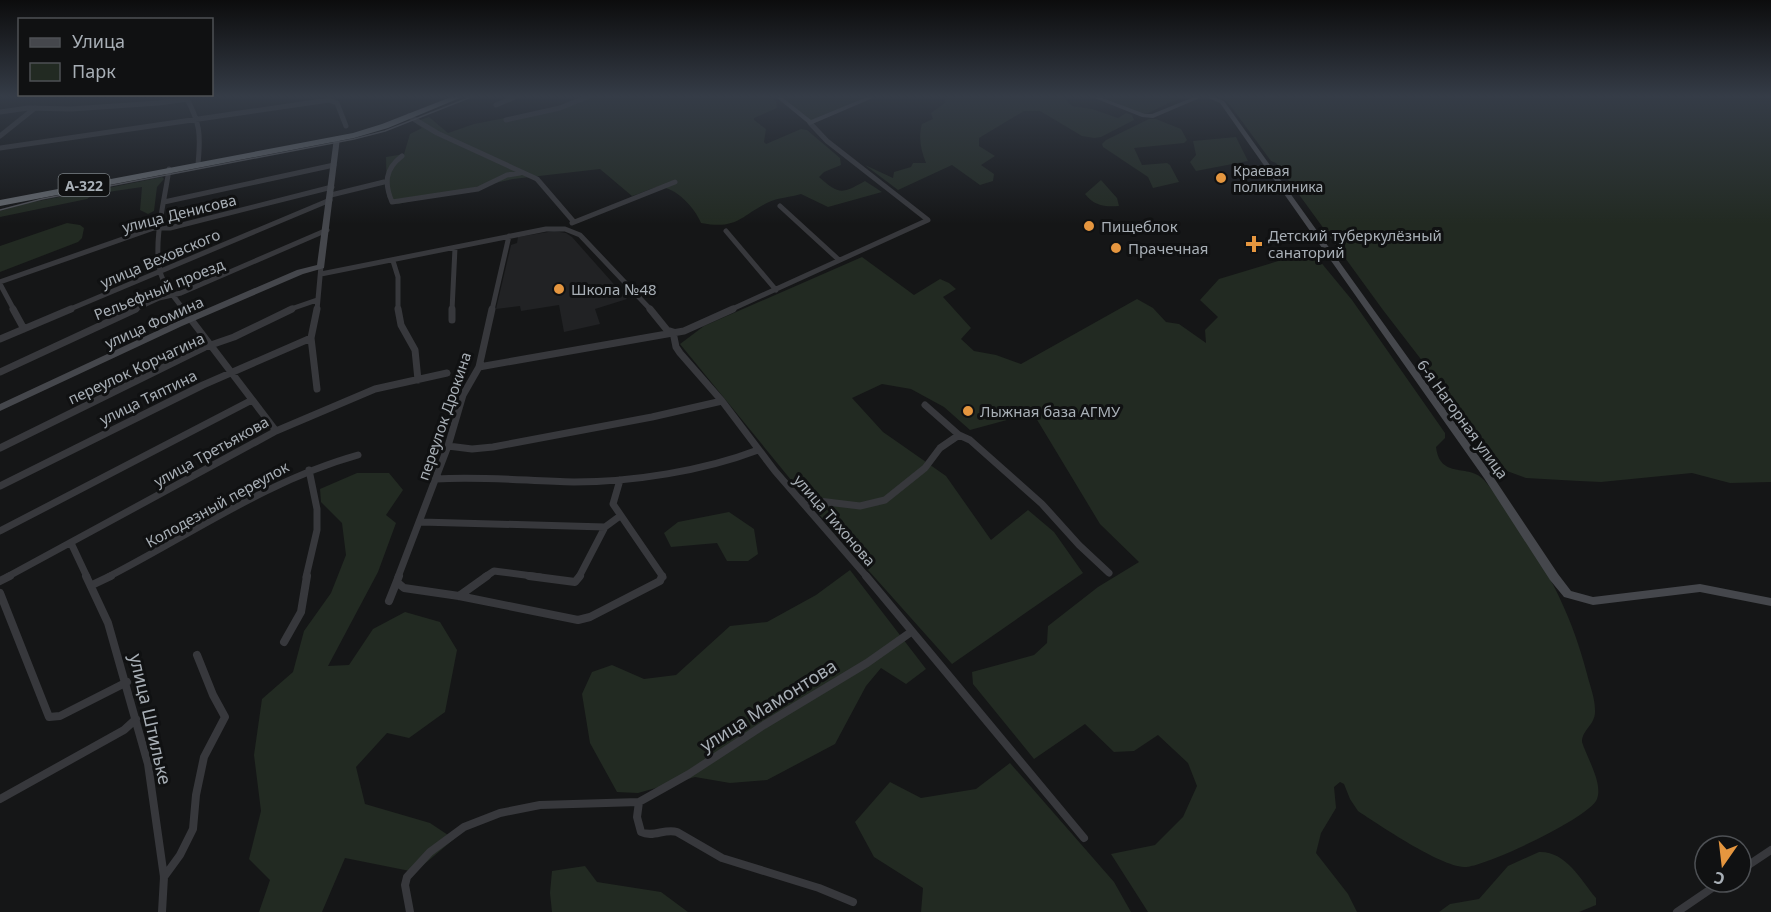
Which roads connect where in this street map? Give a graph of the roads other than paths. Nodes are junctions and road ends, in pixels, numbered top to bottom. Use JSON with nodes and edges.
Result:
{"nodes":[{"id":1,"x":55,"y":140,"type":"edge"},
{"id":2,"x":201,"y":140,"type":"edge"},
{"id":3,"x":329,"y":140,"type":"edge"},
{"id":4,"x":337,"y":140,"type":"edge"},
{"id":5,"x":451,"y":140,"type":"edge"},
{"id":6,"x":826,"y":140,"type":"edge"},
{"id":7,"x":1248,"y":140,"type":"edge"},
{"id":8,"x":0,"y":148,"type":"edge"},
{"id":9,"x":402,"y":156,"type":"dead end"},
{"id":10,"x":198,"y":164,"type":"junction"},
{"id":11,"x":334,"y":165,"type":"junction"},
{"id":12,"x":169,"y":169,"type":"junction"},
{"id":13,"x":526,"y":174,"type":"junction"},
{"id":14,"x":384,"y":182,"type":"junction"},
{"id":15,"x":675,"y":182,"type":"dead end"},
{"id":16,"x":331,"y":194,"type":"junction"},
{"id":17,"x":164,"y":202,"type":"junction"},
{"id":18,"x":0,"y":203,"type":"edge"},
{"id":19,"x":780,"y":206,"type":"dead end"},
{"id":20,"x":574,"y":222,"type":"junction"},
{"id":21,"x":160,"y":228,"type":"junction"},
{"id":22,"x":566,"y":229,"type":"junction"},
{"id":23,"x":327,"y":230,"type":"junction"},
{"id":24,"x":726,"y":231,"type":"dead end"},
{"id":25,"x":509,"y":236,"type":"junction"},
{"id":26,"x":454,"y":248,"type":"junction"},
{"id":27,"x":839,"y":260,"type":"junction"},
{"id":28,"x":393,"y":261,"type":"junction"},
{"id":29,"x":321,"y":270,"type":"junction"},
{"id":30,"x":160,"y":271,"type":"junction"},
{"id":31,"x":0,"y":283,"type":"edge"},
{"id":32,"x":776,"y":290,"type":"junction"},
{"id":33,"x":172,"y":294,"type":"junction"},
{"id":34,"x":317,"y":300,"type":"junction"},
{"id":35,"x":192,"y":319,"type":"junction"},
{"id":36,"x":452,"y":320,"type":"dead end"},
{"id":37,"x":24,"y":328,"type":"junction"},
{"id":38,"x":674,"y":332,"type":"junction"},
{"id":39,"x":311,"y":338,"type":"junction"},
{"id":40,"x":0,"y":339,"type":"edge"},
{"id":41,"x":212,"y":346,"type":"junction"},
{"id":42,"x":478,"y":367,"type":"junction"},
{"id":43,"x":0,"y":372,"type":"edge"},
{"id":44,"x":232,"y":372,"type":"junction"},
{"id":45,"x":447,"y":373,"type":"dead end"},
{"id":46,"x":418,"y":380,"type":"junction"},
{"id":47,"x":317,"y":389,"type":"dead end"},
{"id":48,"x":252,"y":400,"type":"junction"},
{"id":49,"x":722,"y":401,"type":"junction"},
{"id":50,"x":925,"y":405,"type":"dead end"},
{"id":51,"x":0,"y":408,"type":"edge"},
{"id":52,"x":276,"y":430,"type":"junction"},
{"id":53,"x":959,"y":435,"type":"junction"},
{"id":54,"x":448,"y":447,"type":"junction"},
{"id":55,"x":0,"y":448,"type":"edge"},
{"id":56,"x":758,"y":450,"type":"junction"},
{"id":57,"x":358,"y":455,"type":"dead end"},
{"id":58,"x":309,"y":470,"type":"junction"},
{"id":59,"x":436,"y":478,"type":"junction"},
{"id":60,"x":620,"y":480,"type":"junction"},
{"id":61,"x":0,"y":486,"type":"edge"},
{"id":62,"x":802,"y":499,"type":"junction"},
{"id":63,"x":620,"y":516,"type":"junction"},
{"id":64,"x":421,"y":522,"type":"junction"},
{"id":65,"x":605,"y":527,"type":"junction"},
{"id":66,"x":0,"y":531,"type":"edge"},
{"id":67,"x":71,"y":543,"type":"junction"},
{"id":68,"x":1108,"y":573,"type":"dead end"},
{"id":69,"x":0,"y":581,"type":"edge"},
{"id":70,"x":398,"y":583,"type":"junction"},
{"id":71,"x":92,"y":585,"type":"junction"},
{"id":72,"x":0,"y":593,"type":"edge"},
{"id":73,"x":459,"y":596,"type":"junction"},
{"id":74,"x":389,"y":601,"type":"dead end"},
{"id":75,"x":1771,"y":602,"type":"edge"},
{"id":76,"x":911,"y":632,"type":"junction"},
{"id":77,"x":284,"y":642,"type":"dead end"},
{"id":78,"x":197,"y":655,"type":"dead end"},
{"id":79,"x":127,"y":682,"type":"junction"},
{"id":80,"x":136,"y":719,"type":"junction"},
{"id":81,"x":0,"y":800,"type":"edge"},
{"id":82,"x":639,"y":802,"type":"junction"},
{"id":83,"x":1084,"y":838,"type":"dead end"},
{"id":84,"x":1771,"y":850,"type":"edge"},
{"id":85,"x":1753,"y":862,"type":"edge"},
{"id":86,"x":164,"y":877,"type":"junction"},
{"id":87,"x":1703,"y":894,"type":"edge"},
{"id":88,"x":853,"y":902,"type":"dead end"},
{"id":89,"x":162,"y":912,"type":"edge"},
{"id":90,"x":410,"y":912,"type":"edge"},
{"id":91,"x":1677,"y":912,"type":"edge"}],
"edges":[{"from":1,"to":8,"type":"street"},
{"from":2,"to":10,"type":"street"},
{"from":3,"to":10,"type":"highway","number":"А-322"},
{"from":4,"to":11,"type":"street"},
{"from":5,"to":13,"type":"street"},
{"from":6,"to":27,"type":"street"},
{"from":7,"to":75,"type":"street","name":"6-я Нагорная улица"},
{"from":9,"to":14,"type":"street"},
{"from":10,"to":12,"type":"highway","number":"А-322"},
{"from":11,"to":16,"type":"street"},
{"from":11,"to":17,"type":"street"},
{"from":12,"to":17,"type":"street"},
{"from":12,"to":18,"type":"highway","number":"А-322"},
{"from":13,"to":14,"type":"street"},
{"from":13,"to":20,"type":"street"},
{"from":14,"to":16,"type":"street"},
{"from":15,"to":20,"type":"street"},
{"from":16,"to":21,"type":"street","name":"улица Денисова"},
{"from":16,"to":23,"type":"street"},
{"from":16,"to":30,"type":"street","name":"улица Веховского"},
{"from":17,"to":21,"type":"street"},
{"from":19,"to":27,"type":"street"},
{"from":20,"to":22,"type":"street"},
{"from":21,"to":30,"type":"street"},
{"from":21,"to":31,"type":"street","name":"улица Денисова"},
{"from":22,"to":25,"type":"street"},
{"from":22,"to":38,"type":"street","name":"улица Тихонова"},
{"from":23,"to":29,"type":"street"},
{"from":23,"to":33,"type":"street","name":"Рельефный проезд"},
{"from":24,"to":32,"type":"street"},
{"from":25,"to":26,"type":"street"},
{"from":25,"to":42,"type":"street","name":"переулок Дрокина"},
{"from":26,"to":28,"type":"street"},
{"from":26,"to":36,"type":"street"},
{"from":27,"to":32,"type":"street"},
{"from":28,"to":29,"type":"street"},
{"from":28,"to":46,"type":"street"},
{"from":29,"to":34,"type":"street"},
{"from":29,"to":35,"type":"street","name":"улица Фомина"},
{"from":30,"to":33,"type":"street"},
{"from":30,"to":37,"type":"street","name":"улица Веховского"},
{"from":31,"to":37,"type":"street"},
{"from":32,"to":38,"type":"street"},
{"from":33,"to":35,"type":"street"},
{"from":33,"to":43,"type":"street","name":"Рельефный проезд"},
{"from":34,"to":39,"type":"street"},
{"from":34,"to":41,"type":"street","name":"переулок Корчагина"},
{"from":35,"to":41,"type":"street"},
{"from":35,"to":51,"type":"street","name":"улица Фомина"},
{"from":37,"to":40,"type":"street","name":"улица Веховского"},
{"from":38,"to":42,"type":"street"},
{"from":38,"to":49,"type":"street","name":"улица Тихонова"},
{"from":39,"to":44,"type":"street","name":"улица Тяптина"},
{"from":39,"to":47,"type":"street"},
{"from":41,"to":44,"type":"street"},
{"from":41,"to":55,"type":"street","name":"переулок Корчагина"},
{"from":42,"to":54,"type":"street","name":"переулок Дрокина"},
{"from":44,"to":48,"type":"street"},
{"from":44,"to":61,"type":"street","name":"улица Тяптина"},
{"from":45,"to":46,"type":"street","name":"улица Третьякова"},
{"from":46,"to":52,"type":"street","name":"улица Третьякова"},
{"from":48,"to":52,"type":"street"},
{"from":48,"to":66,"type":"street"},
{"from":49,"to":54,"type":"street"},
{"from":49,"to":56,"type":"street","name":"улица Тихонова"},
{"from":50,"to":53,"type":"street"},
{"from":52,"to":67,"type":"street","name":"улица Третьякова"},
{"from":53,"to":62,"type":"street"},
{"from":53,"to":68,"type":"street"},
{"from":54,"to":59,"type":"street","name":"переулок Дрокина"},
{"from":56,"to":60,"type":"street"},
{"from":56,"to":62,"type":"street","name":"улица Тихонова"},
{"from":57,"to":58,"type":"street","name":"Колодезный переулок"},
{"from":58,"to":71,"type":"street","name":"Колодезный переулок"},
{"from":58,"to":77,"type":"street"},
{"from":59,"to":60,"type":"street"},
{"from":59,"to":64,"type":"street","name":"переулок Дрокина"},
{"from":60,"to":63,"type":"street"},
{"from":62,"to":76,"type":"street","name":"улица Тихонова"},
{"from":63,"to":65,"type":"street"},
{"from":63,"to":73,"type":"street"},
{"from":64,"to":65,"type":"street"},
{"from":64,"to":70,"type":"street","name":"переулок Дрокина"},
{"from":65,"to":73,"type":"street"},
{"from":67,"to":69,"type":"street","name":"улица Третьякова"},
{"from":67,"to":71,"type":"street","name":"улица Штильке"},
{"from":70,"to":73,"type":"street"},
{"from":70,"to":74,"type":"street","name":"переулок Дрокина"},
{"from":71,"to":79,"type":"street","name":"улица Штильке"},
{"from":72,"to":79,"type":"street"},
{"from":76,"to":82,"type":"street","name":"улица Мамонтова"},
{"from":76,"to":83,"type":"street","name":"улица Тихонова"},
{"from":78,"to":86,"type":"street"},
{"from":79,"to":80,"type":"street","name":"улица Штильке"},
{"from":80,"to":81,"type":"street"},
{"from":80,"to":86,"type":"street","name":"улица Штильке"},
{"from":82,"to":88,"type":"street"},
{"from":82,"to":90,"type":"street","name":"улица Мамонтова"},
{"from":84,"to":85,"type":"street"},
{"from":86,"to":89,"type":"street","name":"улица Штильке"},
{"from":87,"to":91,"type":"street"}]}
